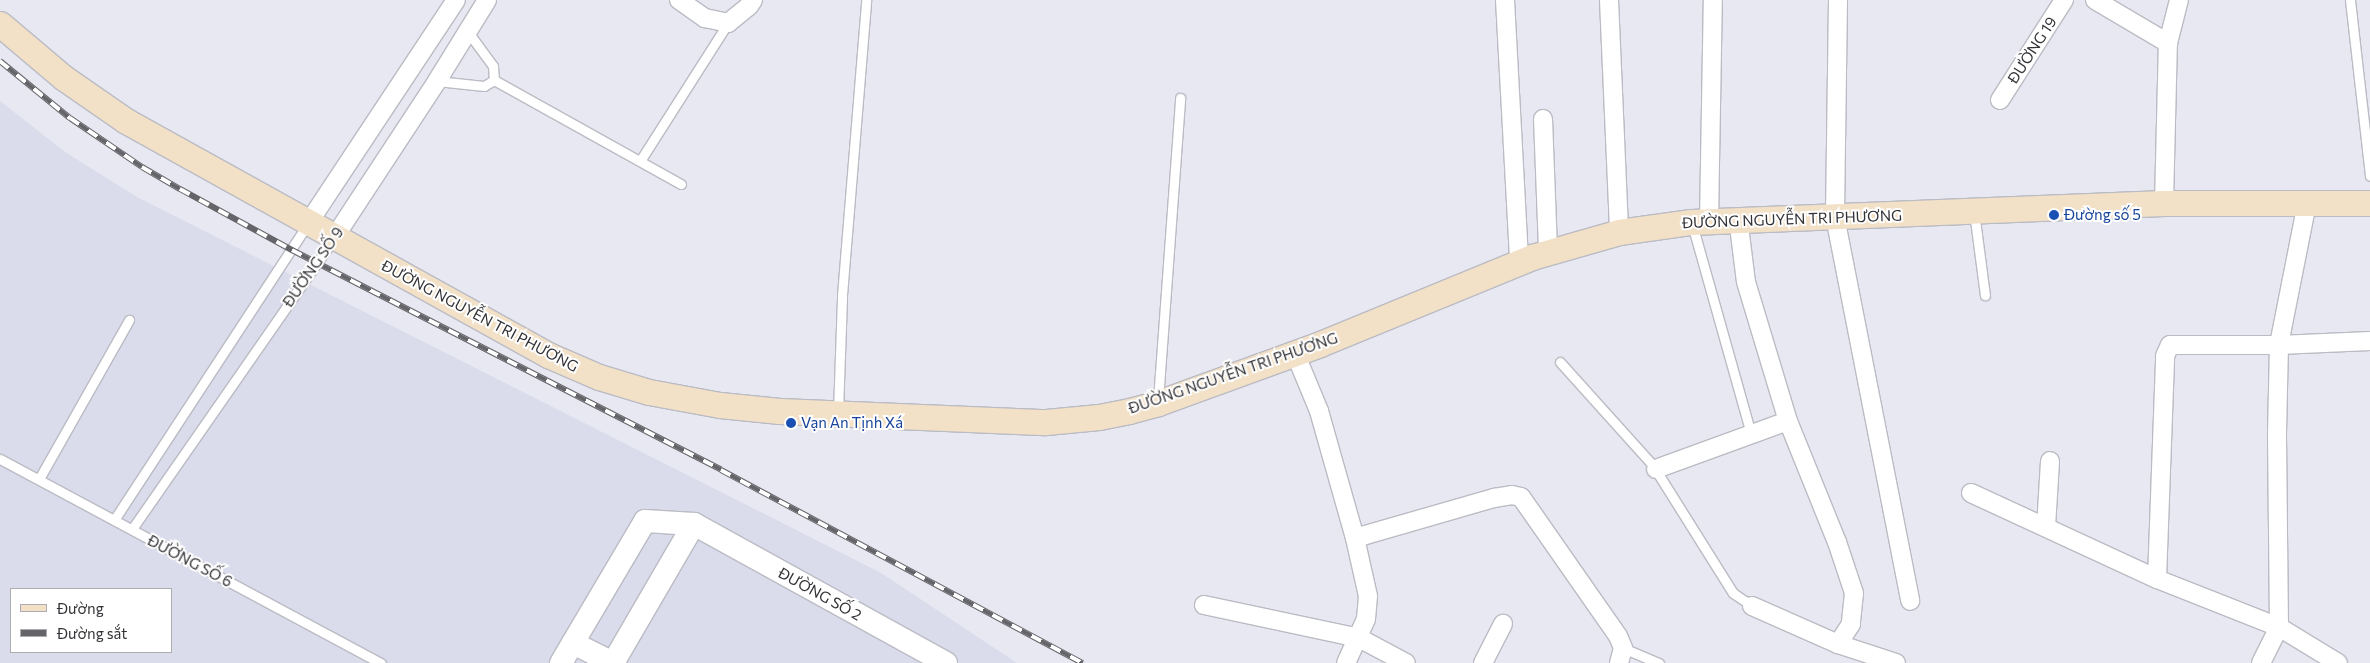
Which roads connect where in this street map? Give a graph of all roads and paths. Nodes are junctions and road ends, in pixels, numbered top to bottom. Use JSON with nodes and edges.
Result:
{"nodes":[{"id":1,"x":456,"y":0,"type":"edge"},
{"id":2,"x":487,"y":0,"type":"edge"},
{"id":3,"x":679,"y":0,"type":"edge"},
{"id":4,"x":866,"y":0,"type":"edge"},
{"id":5,"x":1505,"y":0,"type":"edge"},
{"id":6,"x":1609,"y":0,"type":"edge"},
{"id":7,"x":1713,"y":0,"type":"edge"},
{"id":8,"x":1838,"y":0,"type":"edge"},
{"id":9,"x":2064,"y":0,"type":"edge"},
{"id":10,"x":2095,"y":0,"type":"edge"},
{"id":11,"x":2179,"y":0,"type":"edge"},
{"id":12,"x":2350,"y":0,"type":"edge"},
{"id":13,"x":751,"y":3,"type":"edge"},
{"id":14,"x":728,"y":23,"type":"junction"},
{"id":15,"x":0,"y":24,"type":"edge"},
{"id":16,"x":468,"y":32,"type":"junction"},
{"id":17,"x":2168,"y":43,"type":"junction"},
{"id":18,"x":494,"y":80,"type":"junction"},
{"id":19,"x":437,"y":81,"type":"junction"},
{"id":20,"x":1180,"y":98,"type":"dead end"},
{"id":21,"x":2000,"y":100,"type":"dead end"},
{"id":22,"x":1543,"y":119,"type":"dead end"},
{"id":23,"x":640,"y":161,"type":"junction"},
{"id":24,"x":2370,"y":176,"type":"edge"},
{"id":25,"x":681,"y":184,"type":"dead end"},
{"id":26,"x":2164,"y":203,"type":"junction"},
{"id":27,"x":2307,"y":203,"type":"junction"},
{"id":28,"x":2370,"y":203,"type":"edge"},
{"id":29,"x":1974,"y":212,"type":"junction"},
{"id":30,"x":1738,"y":218,"type":"junction"},
{"id":31,"x":1835,"y":218,"type":"junction"},
{"id":32,"x":1700,"y":221,"type":"junction"},
{"id":33,"x":309,"y":222,"type":"junction"},
{"id":34,"x":1619,"y":232,"type":"junction"},
{"id":35,"x":334,"y":238,"type":"junction"},
{"id":36,"x":1548,"y":252,"type":"junction"},
{"id":37,"x":1519,"y":262,"type":"junction"},
{"id":38,"x":1985,"y":295,"type":"dead end"},
{"id":39,"x":129,"y":320,"type":"dead end"},
{"id":40,"x":2370,"y":341,"type":"edge"},
{"id":41,"x":2279,"y":344,"type":"junction"},
{"id":42,"x":1295,"y":353,"type":"junction"},
{"id":43,"x":1560,"y":362,"type":"dead end"},
{"id":44,"x":1158,"y":403,"type":"junction"},
{"id":45,"x":838,"y":414,"type":"junction"},
{"id":46,"x":1788,"y":421,"type":"junction"},
{"id":47,"x":1752,"y":434,"type":"junction"},
{"id":48,"x":0,"y":459,"type":"edge"},
{"id":49,"x":2050,"y":461,"type":"dead end"},
{"id":50,"x":1656,"y":469,"type":"junction"},
{"id":51,"x":39,"y":480,"type":"junction"},
{"id":52,"x":1971,"y":492,"type":"dead end"},
{"id":53,"x":114,"y":520,"type":"junction"},
{"id":54,"x":694,"y":524,"type":"junction"},
{"id":55,"x":2046,"y":527,"type":"junction"},
{"id":56,"x":132,"y":529,"type":"junction"},
{"id":57,"x":1354,"y":538,"type":"junction"},
{"id":58,"x":2157,"y":579,"type":"junction"},
{"id":59,"x":1910,"y":601,"type":"dead end"},
{"id":60,"x":1204,"y":605,"type":"dead end"},
{"id":61,"x":1752,"y":606,"type":"joint"},
{"id":62,"x":1503,"y":624,"type":"dead end"},
{"id":63,"x":2279,"y":627,"type":"junction"},
{"id":64,"x":1359,"y":638,"type":"junction"},
{"id":65,"x":573,"y":643,"type":"junction"},
{"id":66,"x":1838,"y":644,"type":"junction"},
{"id":67,"x":1621,"y":656,"type":"edge"},
{"id":68,"x":381,"y":663,"type":"edge"},
{"id":69,"x":561,"y":663,"type":"edge"},
{"id":70,"x":613,"y":663,"type":"edge"},
{"id":71,"x":946,"y":663,"type":"edge"},
{"id":72,"x":1346,"y":663,"type":"edge"},
{"id":73,"x":1406,"y":663,"type":"edge"},
{"id":74,"x":1483,"y":663,"type":"edge"},
{"id":75,"x":1659,"y":663,"type":"edge"},
{"id":76,"x":1896,"y":663,"type":"edge"},
{"id":77,"x":2261,"y":663,"type":"edge"},
{"id":78,"x":2338,"y":663,"type":"edge"}],
"edges":[{"from":1,"to":33,"type":"street","name":"ĐƯỜNG SỐ 9"},
{"from":2,"to":16,"type":"street","name":"ĐƯỜNG SỐ 9"},
{"from":3,"to":14,"type":"street"},
{"from":4,"to":45,"type":"lane"},
{"from":5,"to":37,"type":"street"},
{"from":6,"to":34,"type":"street"},
{"from":7,"to":32,"type":"street"},
{"from":8,"to":31,"type":"street"},
{"from":9,"to":21,"type":"street","name":"ĐƯỜNG 19"},
{"from":10,"to":17,"type":"street"},
{"from":11,"to":17,"type":"street"},
{"from":12,"to":24,"type":"lane"},
{"from":13,"to":14,"type":"street"},
{"from":14,"to":23,"type":"lane"},
{"from":15,"to":33,"type":"main road","name":"ĐƯỜNG NGUYỄN TRI PHƯƠNG"},
{"from":16,"to":18,"type":"lane"},
{"from":16,"to":19,"type":"street","name":"ĐƯỜNG SỐ 9"},
{"from":17,"to":26,"type":"street"},
{"from":18,"to":19,"type":"lane"},
{"from":18,"to":23,"type":"lane"},
{"from":19,"to":35,"type":"street","name":"ĐƯỜNG SỐ 9"},
{"from":20,"to":44,"type":"lane"},
{"from":22,"to":36,"type":"street"},
{"from":23,"to":25,"type":"lane"},
{"from":26,"to":27,"type":"main road","name":"ĐƯỜNG NGUYỄN TRI PHƯƠNG"},
{"from":26,"to":29,"type":"main road","name":"ĐƯỜNG NGUYỄN TRI PHƯƠNG"},
{"from":27,"to":28,"type":"main road","name":"ĐƯỜNG NGUYỄN TRI PHƯƠNG"},
{"from":27,"to":41,"type":"street"},
{"from":29,"to":31,"type":"main road","name":"ĐƯỜNG NGUYỄN TRI PHƯƠNG"},
{"from":29,"to":38,"type":"lane"},
{"from":30,"to":31,"type":"main road","name":"ĐƯỜNG NGUYỄN TRI PHƯƠNG"},
{"from":30,"to":32,"type":"main road","name":"ĐƯỜNG NGUYỄN TRI PHƯƠNG"},
{"from":30,"to":46,"type":"street"},
{"from":31,"to":59,"type":"street"},
{"from":32,"to":34,"type":"main road","name":"ĐƯỜNG NGUYỄN TRI PHƯƠNG"},
{"from":32,"to":47,"type":"lane"},
{"from":33,"to":35,"type":"main road","name":"ĐƯỜNG NGUYỄN TRI PHƯƠNG"},
{"from":33,"to":53,"type":"lane","name":"ĐƯỜNG SỐ 9"},
{"from":34,"to":36,"type":"main road","name":"ĐƯỜNG NGUYỄN TRI PHƯƠNG"},
{"from":35,"to":45,"type":"main road","name":"ĐƯỜNG NGUYỄN TRI PHƯƠNG"},
{"from":35,"to":56,"type":"lane","name":"ĐƯỜNG SỐ 9"},
{"from":36,"to":37,"type":"main road","name":"ĐƯỜNG NGUYỄN TRI PHƯƠNG"},
{"from":37,"to":42,"type":"main road","name":"ĐƯỜNG NGUYỄN TRI PHƯƠNG"},
{"from":39,"to":51,"type":"lane"},
{"from":40,"to":41,"type":"street"},
{"from":41,"to":58,"type":"street"},
{"from":41,"to":63,"type":"street"},
{"from":42,"to":44,"type":"main road","name":"ĐƯỜNG NGUYỄN TRI PHƯƠNG"},
{"from":42,"to":57,"type":"street"},
{"from":43,"to":50,"type":"lane"},
{"from":44,"to":45,"type":"main road","name":"ĐƯỜNG NGUYỄN TRI PHƯƠNG"},
{"from":46,"to":47,"type":"street"},
{"from":46,"to":66,"type":"street"},
{"from":47,"to":50,"type":"street"},
{"from":48,"to":51,"type":"lane","name":"ĐƯỜNG SỐ 6"},
{"from":49,"to":55,"type":"street"},
{"from":50,"to":61,"type":"lane"},
{"from":51,"to":53,"type":"lane","name":"ĐƯỜNG SỐ 6"},
{"from":52,"to":55,"type":"street"},
{"from":53,"to":56,"type":"lane","name":"ĐƯỜNG SỐ 6"},
{"from":54,"to":65,"type":"street"},
{"from":54,"to":70,"type":"street"},
{"from":54,"to":71,"type":"street","name":"ĐƯỜNG SỐ 2"},
{"from":55,"to":58,"type":"street"},
{"from":56,"to":68,"type":"lane","name":"ĐƯỜNG SỐ 6"},
{"from":57,"to":64,"type":"street"},
{"from":57,"to":67,"type":"street"},
{"from":58,"to":63,"type":"street"},
{"from":60,"to":64,"type":"street"},
{"from":61,"to":66,"type":"street"},
{"from":62,"to":74,"type":"street"},
{"from":63,"to":77,"type":"street"},
{"from":63,"to":78,"type":"street"},
{"from":64,"to":72,"type":"street"},
{"from":64,"to":73,"type":"street"},
{"from":65,"to":69,"type":"street"},
{"from":65,"to":70,"type":"street"},
{"from":66,"to":76,"type":"street"},
{"from":67,"to":75,"type":"lane"}]}
